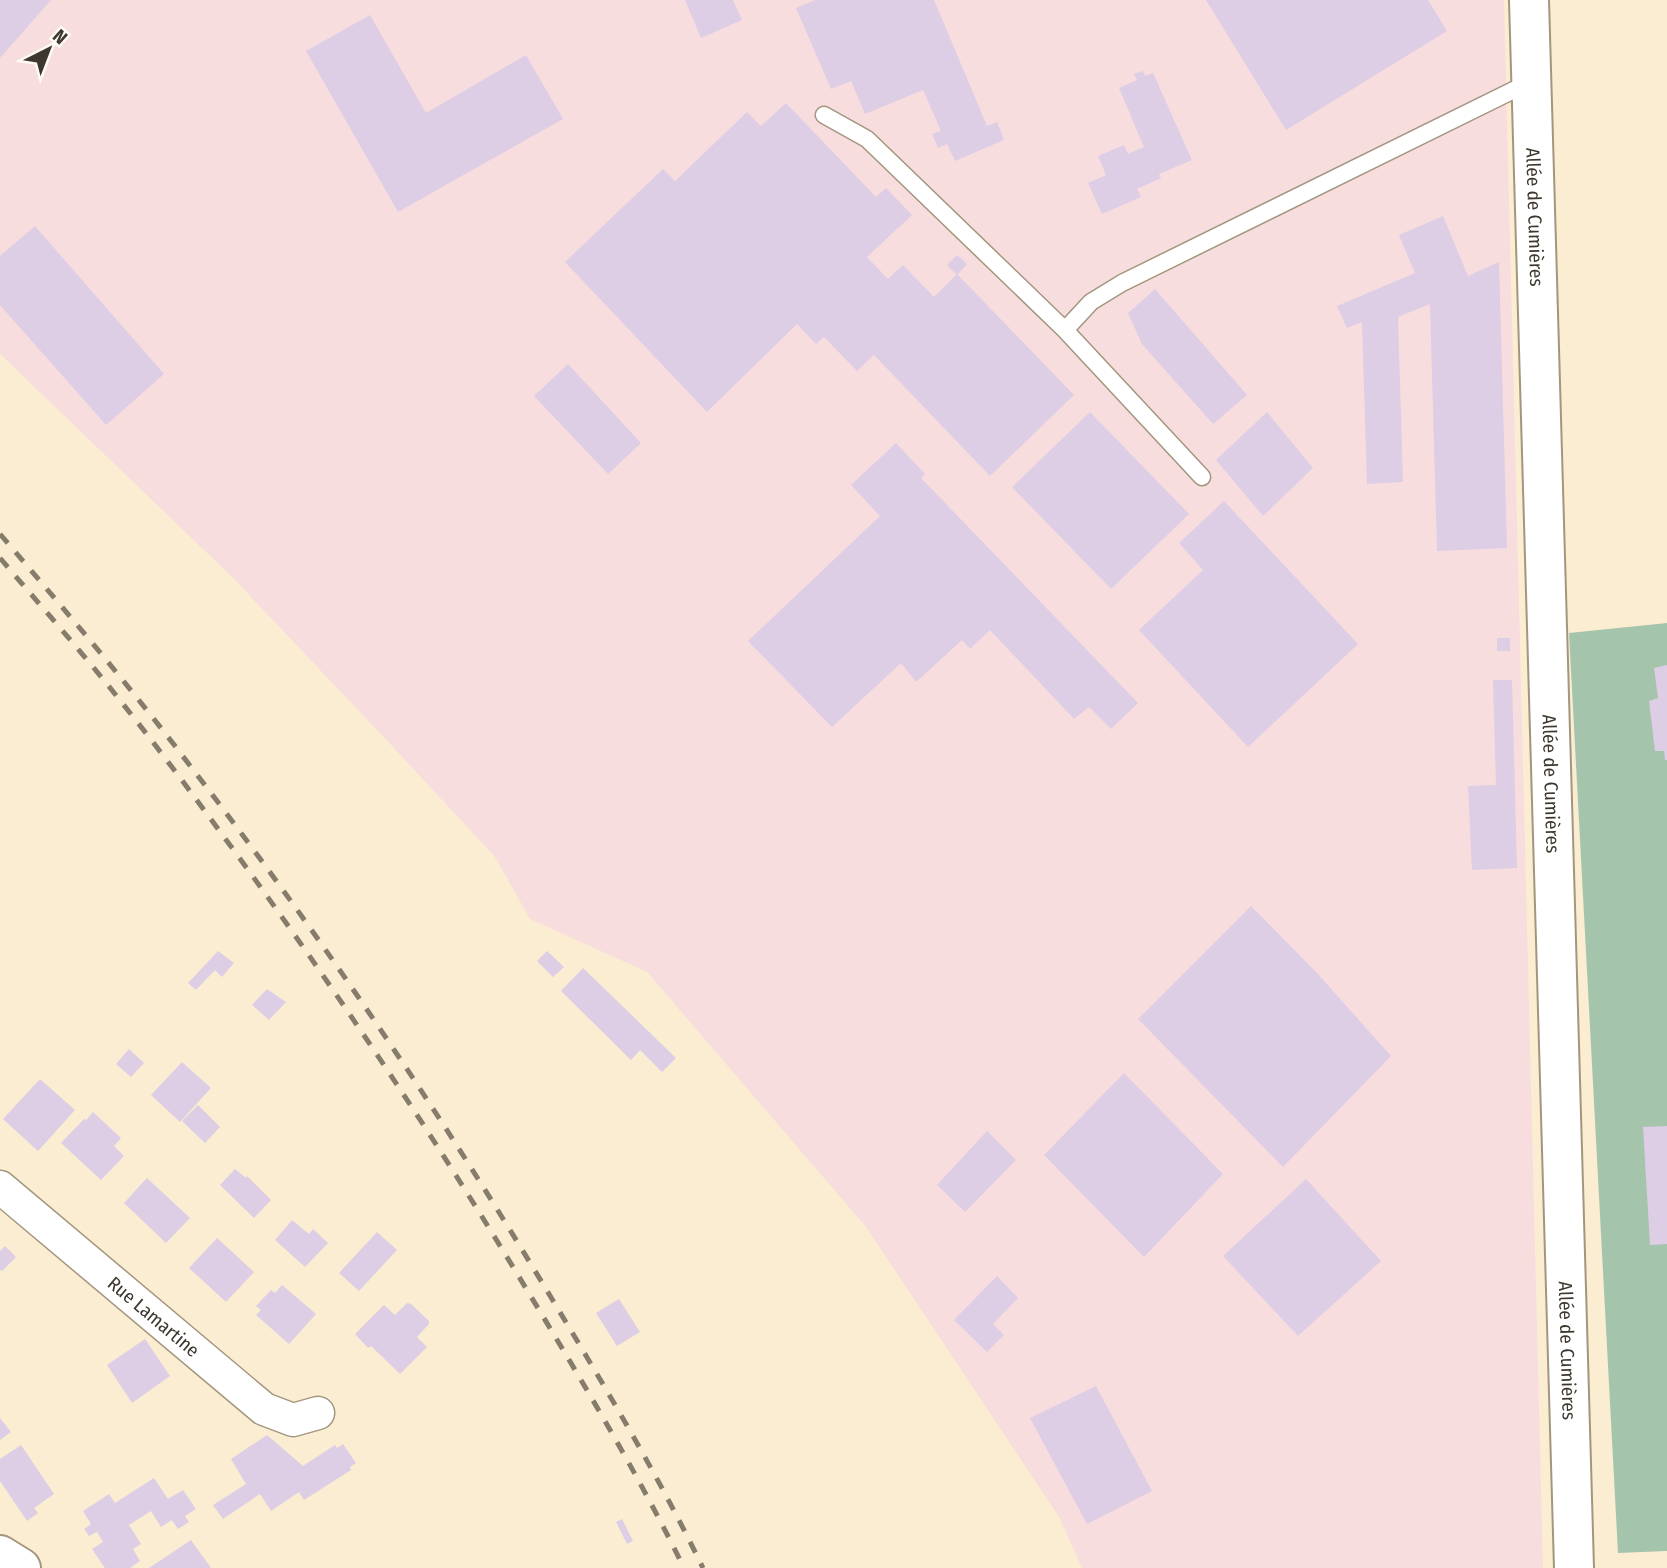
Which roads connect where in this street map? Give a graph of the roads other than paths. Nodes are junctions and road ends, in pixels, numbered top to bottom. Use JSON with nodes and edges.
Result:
{"nodes":[{"id":1,"x":1529,"y":0,"type":"edge"},
{"id":2,"x":1532,"y":80,"type":"junction"},
{"id":3,"x":824,"y":115,"type":"dead end"},
{"id":4,"x":1065,"y":330,"type":"junction"},
{"id":5,"x":1202,"y":477,"type":"dead end"},
{"id":6,"x":0,"y":1187,"type":"edge"},
{"id":7,"x":318,"y":1413,"type":"dead end"},
{"id":8,"x":0,"y":1555,"type":"edge"},
{"id":9,"x":21,"y":1568,"type":"edge"},
{"id":10,"x":1574,"y":1568,"type":"edge"}],
"edges":[{"from":1,"to":2,"type":"main road","name":"Allée de Cumières"},
{"from":2,"to":4,"type":"lane"},
{"from":2,"to":10,"type":"main road","name":"Allée de Cumières"},
{"from":3,"to":4,"type":"lane"},
{"from":4,"to":5,"type":"lane"},
{"from":6,"to":7,"type":"street","name":"Rue Lamartine"},
{"from":8,"to":9,"type":"main road"}]}
